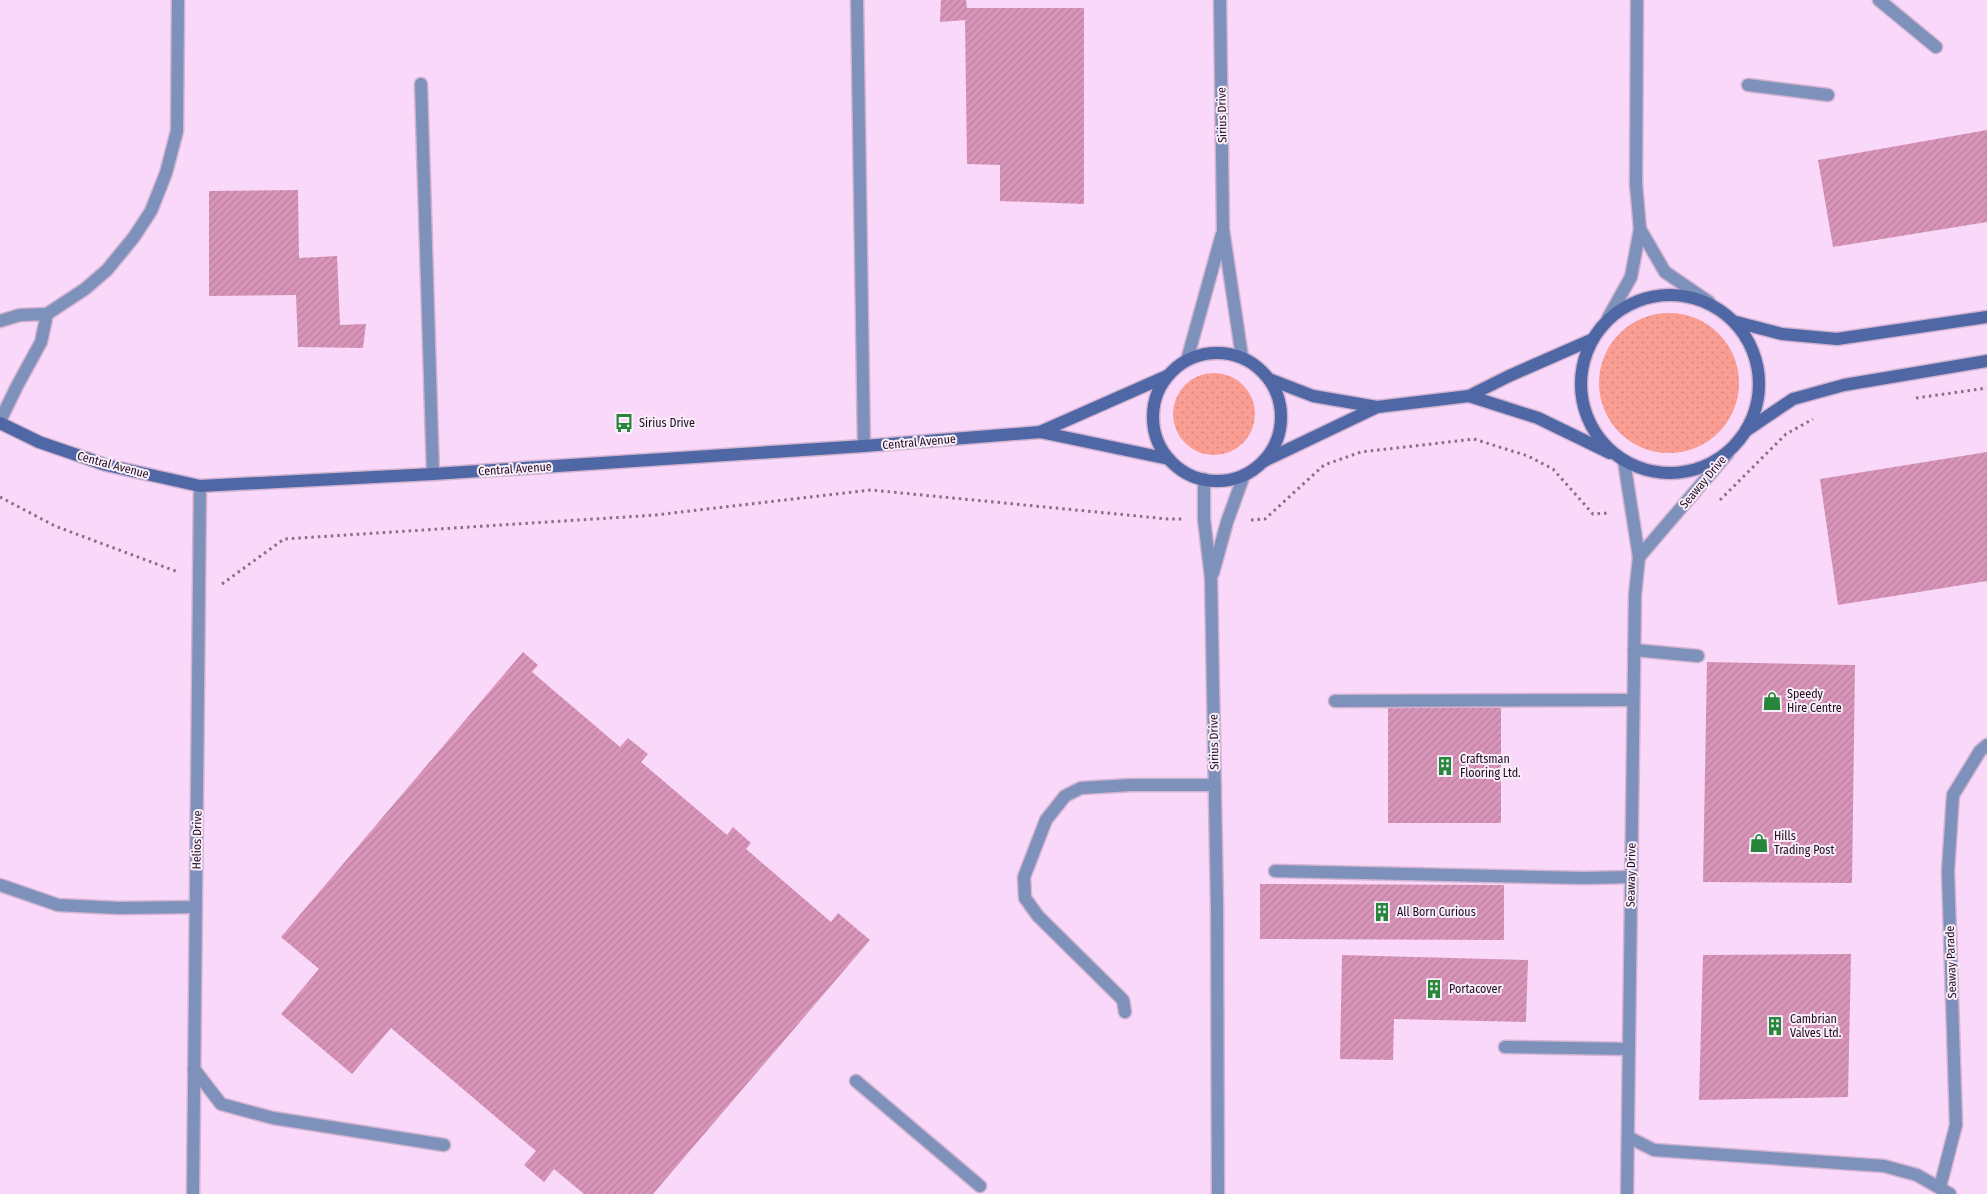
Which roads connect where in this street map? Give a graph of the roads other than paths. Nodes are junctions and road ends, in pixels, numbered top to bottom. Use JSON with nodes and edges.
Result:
{"nodes":[{"id":1,"x":178,"y":0,"type":"edge"},
{"id":2,"x":857,"y":0,"type":"edge"},
{"id":3,"x":1220,"y":0,"type":"edge"},
{"id":4,"x":1637,"y":0,"type":"edge"},
{"id":5,"x":1879,"y":0,"type":"edge"},
{"id":6,"x":1936,"y":47,"type":"dead end"},
{"id":7,"x":421,"y":84,"type":"dead end"},
{"id":8,"x":1748,"y":85,"type":"dead end"},
{"id":9,"x":1828,"y":95,"type":"dead end"},
{"id":10,"x":1223,"y":229,"type":"junction"},
{"id":11,"x":1640,"y":229,"type":"junction"},
{"id":12,"x":1709,"y":302,"type":"junction"},
{"id":13,"x":47,"y":314,"type":"junction"},
{"id":14,"x":1987,"y":317,"type":"edge"},
{"id":15,"x":1608,"y":318,"type":"junction"},
{"id":16,"x":1,"y":320,"type":"edge"},
{"id":17,"x":1736,"y":322,"type":"junction"},
{"id":18,"x":1591,"y":340,"type":"junction"},
{"id":19,"x":1242,"y":357,"type":"junction"},
{"id":20,"x":1186,"y":360,"type":"junction"},
{"id":21,"x":1987,"y":361,"type":"edge"},
{"id":22,"x":1168,"y":376,"type":"junction"},
{"id":23,"x":1269,"y":380,"type":"junction"},
{"id":24,"x":1469,"y":396,"type":"junction"},
{"id":25,"x":1377,"y":407,"type":"junction"},
{"id":26,"x":0,"y":422,"type":"edge"},
{"id":27,"x":1747,"y":430,"type":"junction"},
{"id":28,"x":1040,"y":432,"type":"junction"},
{"id":29,"x":864,"y":446,"type":"junction"},
{"id":30,"x":1728,"y":453,"type":"junction"},
{"id":31,"x":1169,"y":459,"type":"junction"},
{"id":32,"x":1620,"y":459,"type":"junction"},
{"id":33,"x":1262,"y":461,"type":"junction"},
{"id":34,"x":433,"y":474,"type":"junction"},
{"id":35,"x":1244,"y":475,"type":"junction"},
{"id":36,"x":1204,"y":480,"type":"junction"},
{"id":37,"x":200,"y":486,"type":"junction"},
{"id":38,"x":1639,"y":557,"type":"junction"},
{"id":39,"x":1211,"y":578,"type":"junction"},
{"id":40,"x":1634,"y":650,"type":"junction"},
{"id":41,"x":1698,"y":656,"type":"dead end"},
{"id":42,"x":1633,"y":700,"type":"junction"},
{"id":43,"x":1335,"y":701,"type":"dead end"},
{"id":44,"x":1987,"y":745,"type":"edge"},
{"id":45,"x":1215,"y":785,"type":"junction"},
{"id":46,"x":1275,"y":871,"type":"dead end"},
{"id":47,"x":1631,"y":877,"type":"junction"},
{"id":48,"x":0,"y":885,"type":"edge"},
{"id":49,"x":196,"y":907,"type":"junction"},
{"id":50,"x":1125,"y":1012,"type":"dead end"},
{"id":51,"x":1505,"y":1047,"type":"dead end"},
{"id":52,"x":1628,"y":1049,"type":"junction"},
{"id":53,"x":194,"y":1069,"type":"junction"},
{"id":54,"x":856,"y":1081,"type":"dead end"},
{"id":55,"x":1628,"y":1137,"type":"junction"},
{"id":56,"x":444,"y":1145,"type":"dead end"},
{"id":57,"x":980,"y":1186,"type":"dead end"},
{"id":58,"x":1945,"y":1190,"type":"edge"},
{"id":59,"x":193,"y":1194,"type":"edge"},
{"id":60,"x":1218,"y":1194,"type":"edge"},
{"id":61,"x":1627,"y":1194,"type":"edge"}],
"edges":[{"from":1,"to":13,"type":"street"},
{"from":2,"to":29,"type":"street"},
{"from":3,"to":10,"type":"street","name":"Sirius Drive"},
{"from":4,"to":11,"type":"street"},
{"from":5,"to":6,"type":"street"},
{"from":7,"to":34,"type":"street"},
{"from":8,"to":9,"type":"street"},
{"from":10,"to":19,"type":"street","name":"Sirius Drive"},
{"from":10,"to":20,"type":"street","name":"Sirius Drive"},
{"from":11,"to":12,"type":"street"},
{"from":11,"to":15,"type":"street"},
{"from":12,"to":15,"type":"street"},
{"from":12,"to":17,"type":"street"},
{"from":13,"to":16,"type":"street"},
{"from":13,"to":26,"type":"street"},
{"from":14,"to":17,"type":"street"},
{"from":15,"to":18,"type":"street"},
{"from":17,"to":27,"type":"street"},
{"from":18,"to":24,"type":"street"},
{"from":18,"to":32,"type":"street"},
{"from":19,"to":20,"type":"street"},
{"from":19,"to":23,"type":"street"},
{"from":20,"to":22,"type":"street"},
{"from":21,"to":27,"type":"street"},
{"from":22,"to":28,"type":"street","name":"Central Avenue"},
{"from":22,"to":31,"type":"street"},
{"from":23,"to":25,"type":"street"},
{"from":23,"to":33,"type":"street"},
{"from":24,"to":25,"type":"street"},
{"from":24,"to":32,"type":"street"},
{"from":25,"to":33,"type":"street"},
{"from":26,"to":37,"type":"street","name":"Central Avenue"},
{"from":27,"to":30,"type":"street"},
{"from":28,"to":29,"type":"street","name":"Central Avenue"},
{"from":28,"to":31,"type":"street","name":"Central Avenue"},
{"from":29,"to":34,"type":"street","name":"Central Avenue"},
{"from":30,"to":32,"type":"street"},
{"from":30,"to":38,"type":"street","name":"Seaway Drive"},
{"from":31,"to":36,"type":"street"},
{"from":32,"to":38,"type":"street","name":"Seaway Drive"},
{"from":33,"to":35,"type":"street"},
{"from":34,"to":37,"type":"street","name":"Central Avenue"},
{"from":35,"to":36,"type":"street"},
{"from":35,"to":39,"type":"street","name":"Sirius Drive"},
{"from":36,"to":39,"type":"street","name":"Sirius Drive"},
{"from":37,"to":49,"type":"street","name":"Helios Drive"},
{"from":38,"to":40,"type":"street","name":"Seaway Drive"},
{"from":39,"to":45,"type":"street","name":"Sirius Drive"},
{"from":40,"to":41,"type":"street"},
{"from":40,"to":42,"type":"street","name":"Seaway Drive"},
{"from":42,"to":43,"type":"street"},
{"from":42,"to":47,"type":"street","name":"Seaway Drive"},
{"from":44,"to":58,"type":"street","name":"Seaway Parade"},
{"from":45,"to":50,"type":"street"},
{"from":45,"to":60,"type":"street","name":"Sirius Drive"},
{"from":46,"to":47,"type":"street"},
{"from":47,"to":52,"type":"street","name":"Seaway Drive"},
{"from":48,"to":49,"type":"street"},
{"from":49,"to":53,"type":"street","name":"Helios Drive"},
{"from":51,"to":52,"type":"street"},
{"from":52,"to":55,"type":"street","name":"Seaway Drive"},
{"from":53,"to":56,"type":"street"},
{"from":53,"to":59,"type":"street","name":"Helios Drive"},
{"from":54,"to":57,"type":"street"},
{"from":55,"to":58,"type":"street","name":"Seaway Parade"},
{"from":55,"to":61,"type":"street","name":"Seaway Drive"}]}
